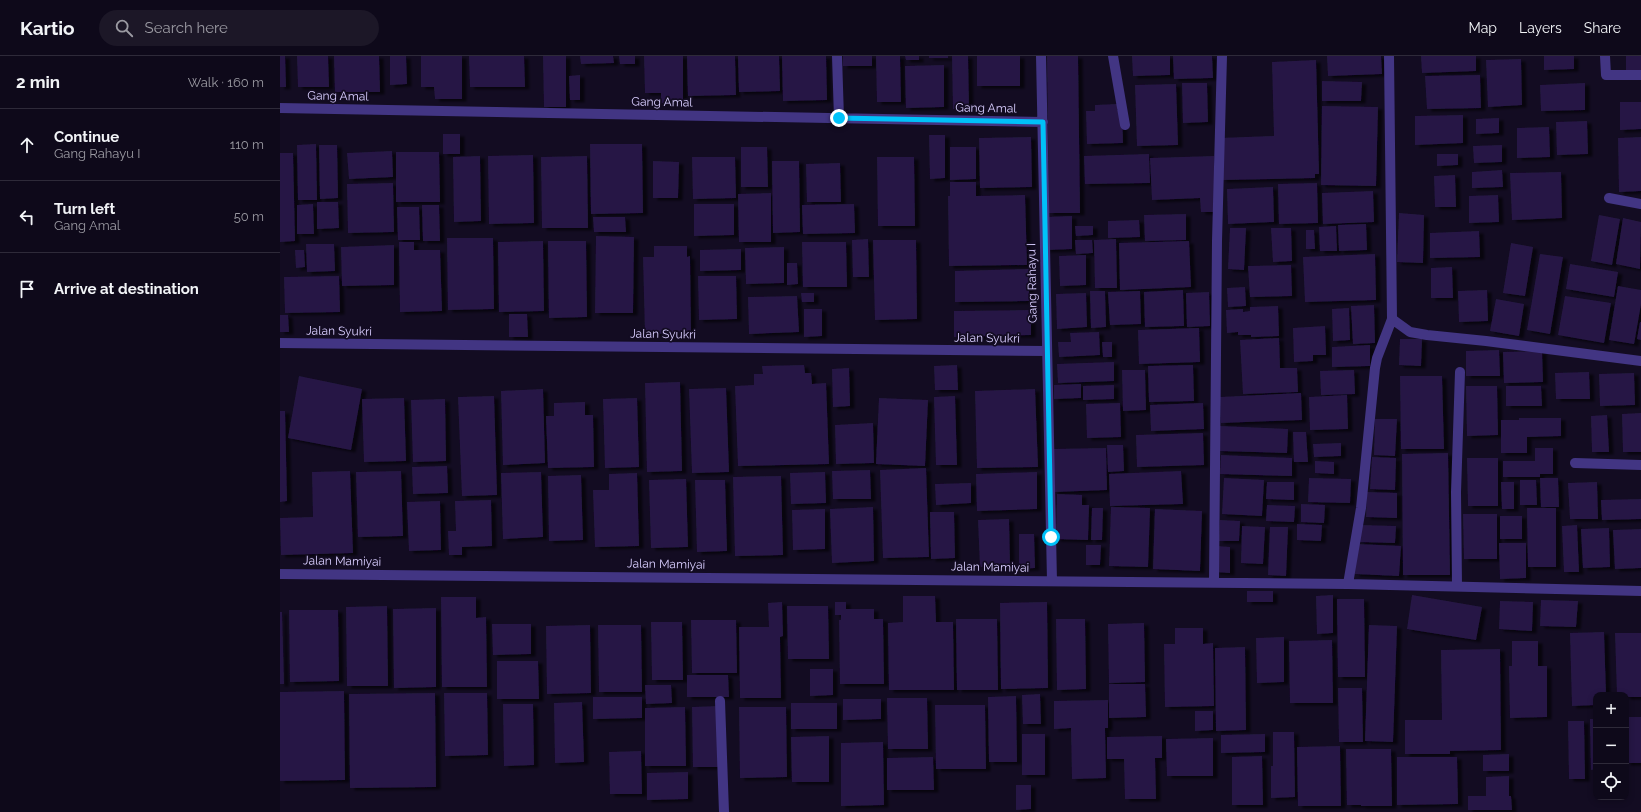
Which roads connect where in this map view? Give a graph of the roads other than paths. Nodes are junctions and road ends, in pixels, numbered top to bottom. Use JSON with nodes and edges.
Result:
{"nodes":[{"id":1,"x":837,"y":56,"type":"edge"},
{"id":2,"x":1042,"y":56,"type":"edge"},
{"id":3,"x":1113,"y":56,"type":"edge"},
{"id":4,"x":1222,"y":56,"type":"edge"},
{"id":5,"x":1389,"y":56,"type":"edge"},
{"id":6,"x":1605,"y":56,"type":"edge"},
{"id":7,"x":1641,"y":75,"type":"edge"},
{"id":8,"x":280,"y":108,"type":"edge"},
{"id":9,"x":839,"y":118,"type":"junction"},
{"id":10,"x":1043,"y":122,"type":"junction"},
{"id":11,"x":1125,"y":125,"type":"dead end"},
{"id":12,"x":1609,"y":198,"type":"dead end"},
{"id":13,"x":1641,"y":204,"type":"edge"},
{"id":14,"x":1392,"y":319,"type":"junction"},
{"id":15,"x":280,"y":343,"type":"edge"},
{"id":16,"x":1046,"y":351,"type":"junction"},
{"id":17,"x":1641,"y":361,"type":"edge"},
{"id":18,"x":1460,"y":372,"type":"dead end"},
{"id":19,"x":1575,"y":462,"type":"dead end"},
{"id":20,"x":1641,"y":465,"type":"edge"},
{"id":21,"x":280,"y":574,"type":"edge"},
{"id":22,"x":1052,"y":581,"type":"junction"},
{"id":23,"x":1214,"y":582,"type":"junction"},
{"id":24,"x":1348,"y":584,"type":"junction"},
{"id":25,"x":1457,"y":586,"type":"junction"},
{"id":26,"x":1641,"y":591,"type":"edge"},
{"id":27,"x":720,"y":701,"type":"dead end"},
{"id":28,"x":724,"y":812,"type":"edge"}],
"edges":[{"from":1,"to":9,"type":"street"},
{"from":2,"to":10,"type":"street","name":"Gang Rahayu I"},
{"from":3,"to":11,"type":"street"},
{"from":4,"to":23,"type":"street"},
{"from":5,"to":14,"type":"street"},
{"from":6,"to":7,"type":"street"},
{"from":8,"to":9,"type":"street","name":"Gang Amal"},
{"from":9,"to":10,"type":"street","name":"Gang Amal"},
{"from":10,"to":16,"type":"street","name":"Gang Rahayu I"},
{"from":12,"to":13,"type":"street"},
{"from":14,"to":17,"type":"street"},
{"from":14,"to":24,"type":"street"},
{"from":15,"to":16,"type":"street","name":"Jalan Syukri"},
{"from":16,"to":22,"type":"street","name":"Gang Rahayu I"},
{"from":18,"to":25,"type":"street"},
{"from":19,"to":20,"type":"street"},
{"from":21,"to":22,"type":"street","name":"Jalan Mamiyai"},
{"from":22,"to":23,"type":"street","name":"Jalan Mamiyai"},
{"from":23,"to":24,"type":"street","name":"Jalan Mamiyai"},
{"from":24,"to":25,"type":"street","name":"Jalan Mamiyai"},
{"from":25,"to":26,"type":"street","name":"Jalan Mamiyai"},
{"from":27,"to":28,"type":"street"}]}
